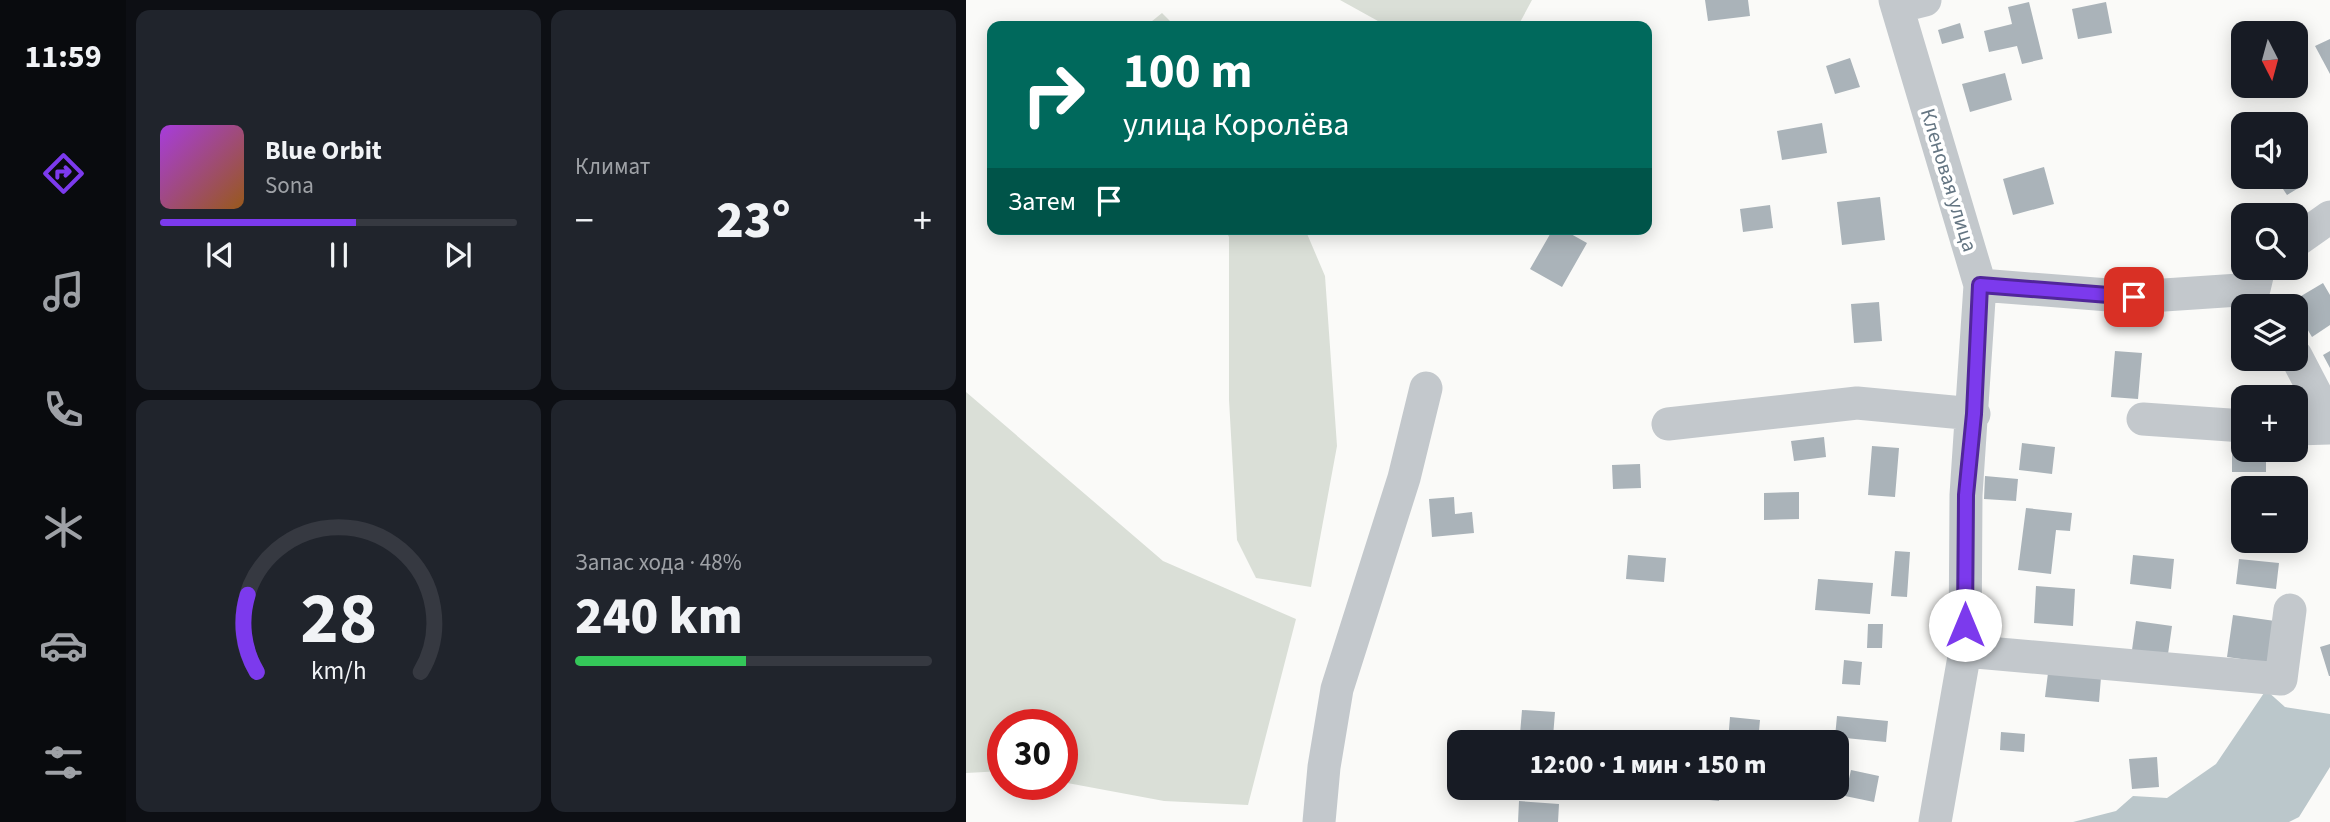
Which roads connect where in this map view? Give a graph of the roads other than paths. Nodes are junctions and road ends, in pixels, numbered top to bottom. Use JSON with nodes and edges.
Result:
{"nodes":[{"id":1,"x":1906,"y":2,"type":"edge"},
{"id":2,"x":2330,"y":217,"type":"edge"},
{"id":3,"x":2308,"y":233,"type":"edge"},
{"id":4,"x":1980,"y":285,"type":"junction"},
{"id":5,"x":2261,"y":288,"type":"edge"},
{"id":6,"x":2304,"y":371,"type":"edge"},
{"id":7,"x":1426,"y":388,"type":"dead end"},
{"id":8,"x":1974,"y":414,"type":"junction"},
{"id":9,"x":2143,"y":419,"type":"dead end"},
{"id":10,"x":2330,"y":421,"type":"edge"},
{"id":11,"x":1668,"y":424,"type":"dead end"},
{"id":12,"x":2231,"y":425,"type":"edge"},
{"id":13,"x":2330,"y":428,"type":"edge"},
{"id":14,"x":2308,"y":429,"type":"edge"},
{"id":15,"x":2290,"y":610,"type":"dead end"},
{"id":16,"x":1965,"y":651,"type":"junction"},
{"id":17,"x":1319,"y":822,"type":"edge"},
{"id":18,"x":1936,"y":822,"type":"edge"}],
"edges":[{"from":1,"to":4,"type":"street","name":"Кленовая улица"},
{"from":2,"to":3,"type":"street"},
{"from":4,"to":5,"type":"street"},
{"from":4,"to":8,"type":"street","name":"Кленовая улица"},
{"from":6,"to":10,"type":"street"},
{"from":7,"to":17,"type":"street"},
{"from":8,"to":11,"type":"street"},
{"from":8,"to":16,"type":"street","name":"Кленовая улица"},
{"from":9,"to":12,"type":"street"},
{"from":13,"to":14,"type":"street"},
{"from":15,"to":16,"type":"street"},
{"from":16,"to":18,"type":"street","name":"Кленовая улица"}]}
